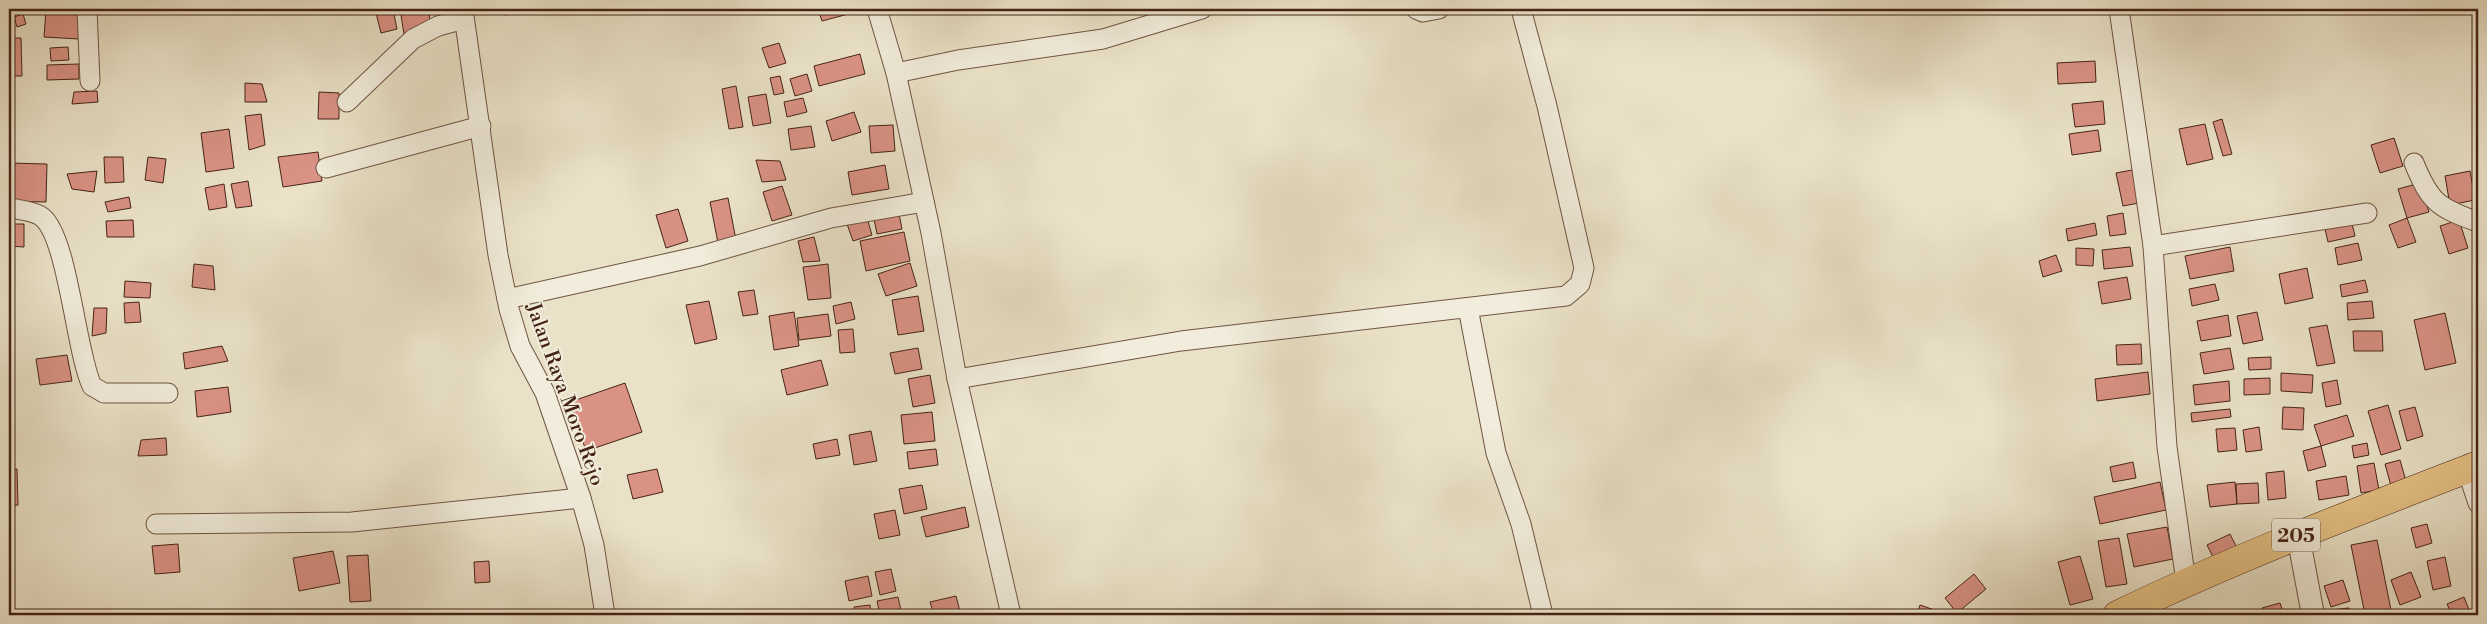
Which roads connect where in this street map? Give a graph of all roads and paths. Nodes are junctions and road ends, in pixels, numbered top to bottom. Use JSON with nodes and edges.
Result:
{"nodes":[{"id":1,"x":87,"y":9,"type":"edge"},
{"id":2,"x":877,"y":9,"type":"edge"},
{"id":3,"x":1202,"y":9,"type":"edge"},
{"id":4,"x":1416,"y":9,"type":"edge"},
{"id":5,"x":1439,"y":9,"type":"edge"},
{"id":6,"x":1521,"y":9,"type":"edge"},
{"id":7,"x":2119,"y":9,"type":"edge"},
{"id":8,"x":464,"y":14,"type":"edge"},
{"id":9,"x":896,"y":73,"type":"junction"},
{"id":10,"x":90,"y":81,"type":"dead end"},
{"id":11,"x":347,"y":102,"type":"dead end"},
{"id":12,"x":481,"y":126,"type":"junction"},
{"id":13,"x":2414,"y":164,"type":"dead end"},
{"id":14,"x":326,"y":168,"type":"dead end"},
{"id":15,"x":924,"y":202,"type":"junction"},
{"id":16,"x":9,"y":207,"type":"edge"},
{"id":17,"x":2367,"y":213,"type":"dead end"},
{"id":18,"x":2478,"y":222,"type":"edge"},
{"id":19,"x":2153,"y":246,"type":"junction"},
{"id":20,"x":507,"y":299,"type":"junction"},
{"id":21,"x":1468,"y":308,"type":"junction"},
{"id":22,"x":957,"y":379,"type":"junction"},
{"id":23,"x":168,"y":393,"type":"dead end"},
{"id":24,"x":2472,"y":467,"type":"edge"},
{"id":25,"x":581,"y":498,"type":"junction"},
{"id":26,"x":2478,"y":503,"type":"edge"},
{"id":27,"x":156,"y":524,"type":"dead end"},
{"id":28,"x":2298,"y":534,"type":"junction"},
{"id":29,"x":2186,"y":582,"type":"junction"},
{"id":30,"x":605,"y":615,"type":"edge"},
{"id":31,"x":1011,"y":615,"type":"edge"},
{"id":32,"x":1543,"y":615,"type":"edge"},
{"id":33,"x":2117,"y":615,"type":"edge"},
{"id":34,"x":2313,"y":615,"type":"edge"}],
"edges":[{"from":1,"to":10,"type":"street"},
{"from":2,"to":9,"type":"street"},
{"from":3,"to":9,"type":"street"},
{"from":4,"to":5,"type":"street"},
{"from":6,"to":21,"type":"street"},
{"from":7,"to":19,"type":"street"},
{"from":8,"to":11,"type":"street"},
{"from":8,"to":12,"type":"street","name":"Jalan Raya Moro Rejo"},
{"from":9,"to":15,"type":"street"},
{"from":12,"to":14,"type":"street"},
{"from":12,"to":20,"type":"street","name":"Jalan Raya Moro Rejo"},
{"from":13,"to":18,"type":"street"},
{"from":15,"to":20,"type":"street"},
{"from":15,"to":22,"type":"street"},
{"from":16,"to":23,"type":"street"},
{"from":17,"to":19,"type":"street"},
{"from":19,"to":29,"type":"street"},
{"from":20,"to":25,"type":"street","name":"Jalan Raya Moro Rejo"},
{"from":21,"to":22,"type":"street"},
{"from":21,"to":32,"type":"street"},
{"from":22,"to":31,"type":"street"},
{"from":24,"to":26,"type":"street"},
{"from":24,"to":28,"type":"main road","number":"205"},
{"from":25,"to":27,"type":"street"},
{"from":25,"to":30,"type":"street","name":"Jalan Raya Moro Rejo"},
{"from":28,"to":29,"type":"main road","number":"205"},
{"from":28,"to":34,"type":"street"},
{"from":29,"to":33,"type":"main road","number":"205"}]}
